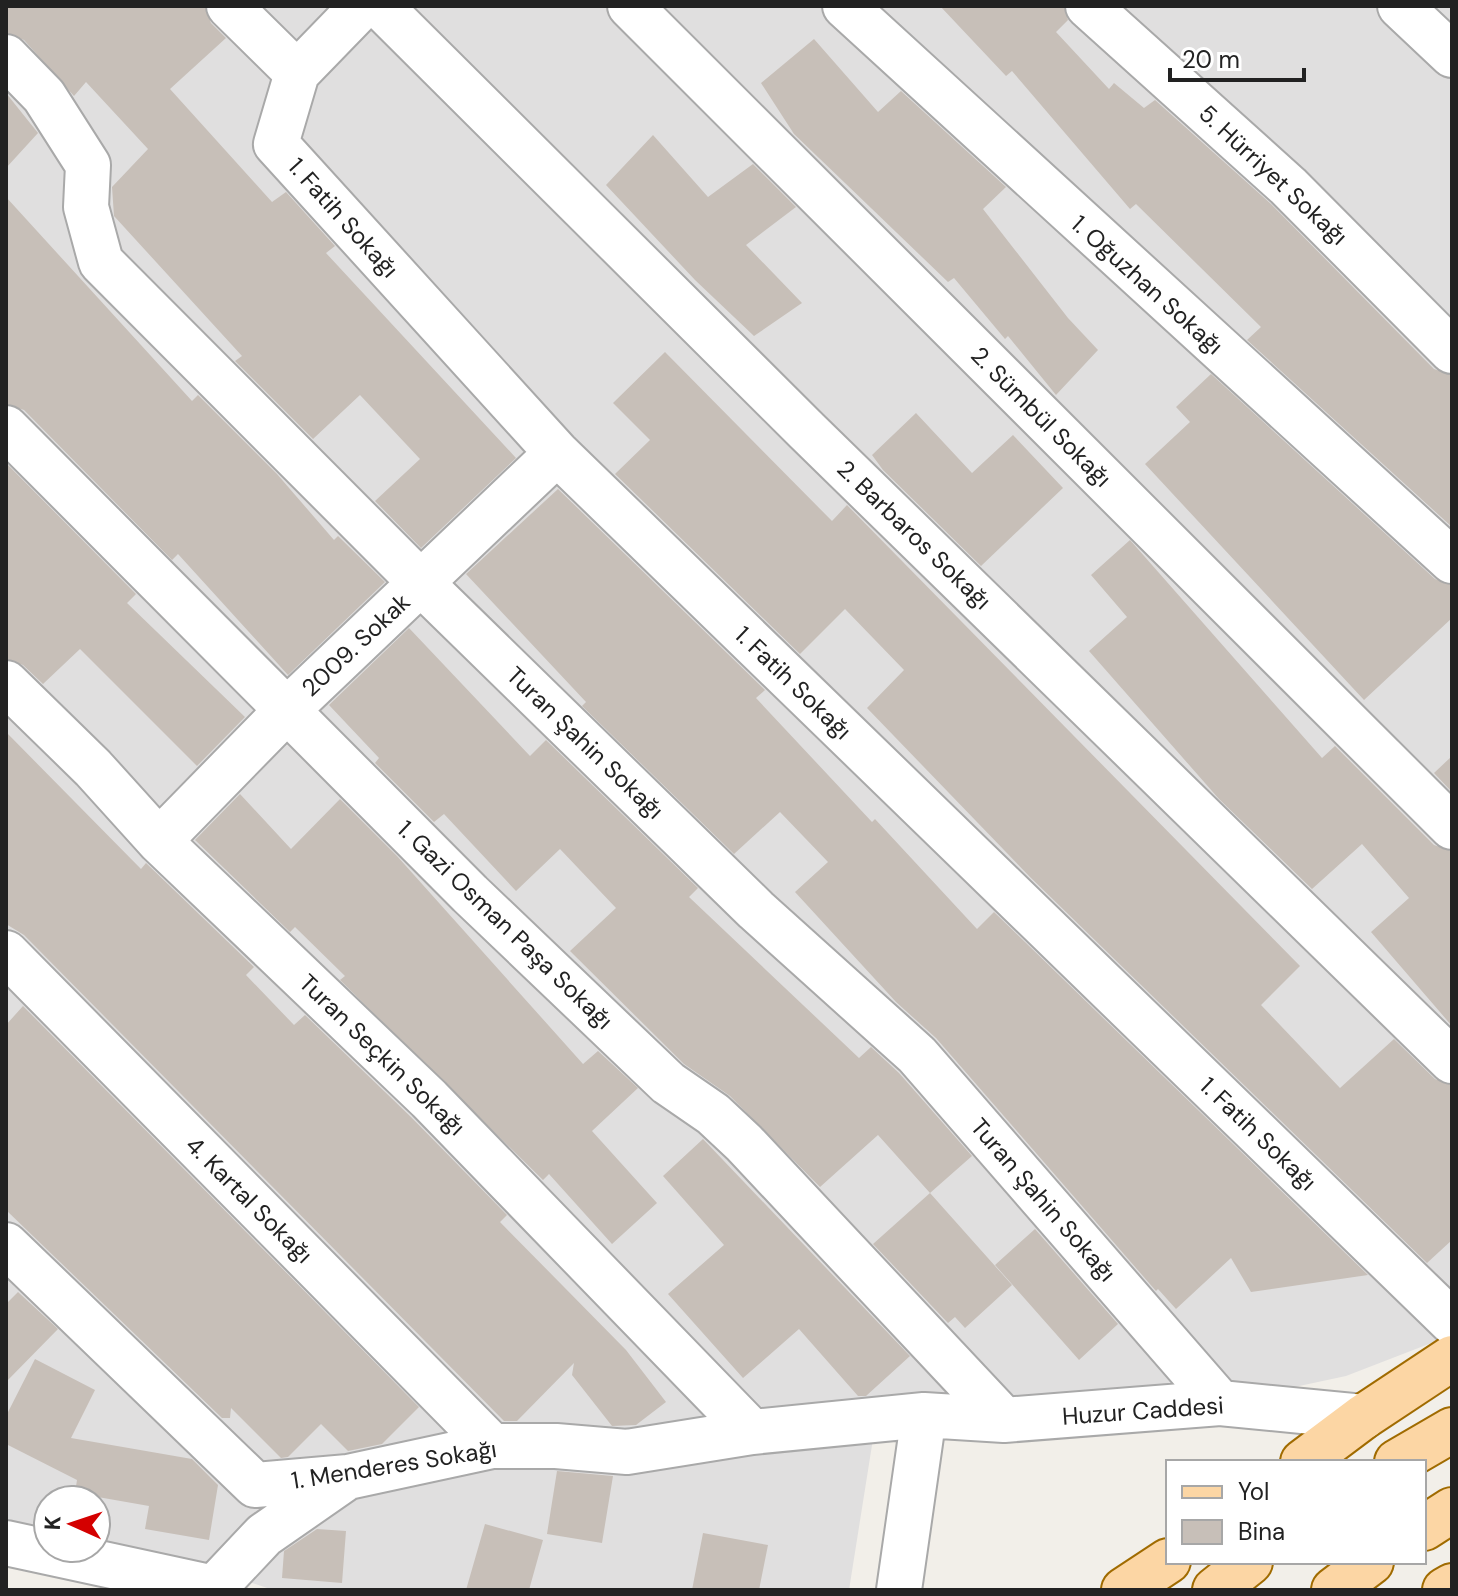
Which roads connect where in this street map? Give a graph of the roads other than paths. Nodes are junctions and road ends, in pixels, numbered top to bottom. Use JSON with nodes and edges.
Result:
{"nodes":[{"id":1,"x":229,"y":6,"type":"edge"},
{"id":2,"x":362,"y":6,"type":"edge"},
{"id":3,"x":380,"y":6,"type":"edge"},
{"id":4,"x":630,"y":6,"type":"edge"},
{"id":5,"x":845,"y":6,"type":"edge"},
{"id":6,"x":1088,"y":6,"type":"edge"},
{"id":7,"x":1400,"y":6,"type":"edge"},
{"id":8,"x":1452,"y":55,"type":"edge"},
{"id":9,"x":6,"y":57,"type":"edge"},
{"id":10,"x":297,"y":73,"type":"junction"},
{"id":11,"x":1452,"y":351,"type":"edge"},
{"id":12,"x":6,"y":428,"type":"edge"},
{"id":13,"x":557,"y":453,"type":"junction"},
{"id":14,"x":1452,"y":561,"type":"edge"},
{"id":15,"x":422,"y":584,"type":"junction"},
{"id":16,"x":6,"y":683,"type":"edge"},
{"id":17,"x":287,"y":710,"type":"junction"},
{"id":18,"x":1452,"y":827,"type":"edge"},
{"id":19,"x":159,"y":841,"type":"junction"},
{"id":20,"x":6,"y":953,"type":"edge"},
{"id":21,"x":1452,"y":1061,"type":"edge"},
{"id":22,"x":10,"y":1257,"type":"edge"},
{"id":23,"x":1452,"y":1322,"type":"edge"},
{"id":24,"x":1452,"y":1358,"type":"edge"},
{"id":25,"x":1220,"y":1403,"type":"junction"},
{"id":26,"x":924,"y":1415,"type":"junction"},
{"id":27,"x":1363,"y":1417,"type":"junction"},
{"id":28,"x":1004,"y":1420,"type":"junction"},
{"id":29,"x":1452,"y":1430,"type":"edge"},
{"id":30,"x":752,"y":1432,"type":"junction"},
{"id":31,"x":492,"y":1446,"type":"junction"},
{"id":32,"x":1306,"y":1460,"type":"edge"},
{"id":33,"x":1400,"y":1460,"type":"edge"},
{"id":34,"x":348,"y":1477,"type":"junction"},
{"id":35,"x":1452,"y":1510,"type":"edge"},
{"id":36,"x":1426,"y":1527,"type":"edge"},
{"id":37,"x":6,"y":1543,"type":"edge"},
{"id":38,"x":1166,"y":1562,"type":"edge"},
{"id":39,"x":1248,"y":1564,"type":"edge"},
{"id":40,"x":1369,"y":1564,"type":"edge"},
{"id":41,"x":1452,"y":1586,"type":"edge"},
{"id":42,"x":899,"y":1590,"type":"edge"},
{"id":43,"x":1124,"y":1590,"type":"edge"},
{"id":44,"x":1215,"y":1590,"type":"edge"},
{"id":45,"x":1334,"y":1590,"type":"edge"},
{"id":46,"x":1445,"y":1590,"type":"edge"}],
"edges":[{"from":1,"to":10,"type":"street"},
{"from":2,"to":10,"type":"street"},
{"from":3,"to":21,"type":"street","name":"2. Barbaros Sokağı"},
{"from":4,"to":18,"type":"street","name":"2. Sümbül Sokağı"},
{"from":5,"to":14,"type":"street","name":"1. Oğuzhan Sokağı"},
{"from":6,"to":11,"type":"street","name":"5. Hürriyet Sokağı"},
{"from":7,"to":8,"type":"street"},
{"from":9,"to":15,"type":"street","name":"Turan Şahin Sokağı"},
{"from":10,"to":13,"type":"street","name":"1. Fatih Sokağı"},
{"from":12,"to":17,"type":"street","name":"1. Gazi Osman Paşa Sokağı"},
{"from":13,"to":15,"type":"street","name":"2009. Sokak"},
{"from":13,"to":23,"type":"street","name":"1. Fatih Sokağı"},
{"from":15,"to":17,"type":"street","name":"2009. Sokak"},
{"from":15,"to":25,"type":"street","name":"Turan Şahin Sokağı"},
{"from":16,"to":19,"type":"street","name":"Turan Seçkin Sokağı"},
{"from":17,"to":19,"type":"street","name":"2009. Sokak"},
{"from":17,"to":28,"type":"street","name":"1. Gazi Osman Paşa Sokağı"},
{"from":19,"to":30,"type":"street","name":"Turan Seçkin Sokağı"},
{"from":20,"to":31,"type":"street","name":"4. Kartal Sokağı"},
{"from":22,"to":34,"type":"street","name":"1. Menderes Sokağı"},
{"from":24,"to":27,"type":"main road"},
{"from":25,"to":27,"type":"street","name":"Huzur Caddesi"},
{"from":25,"to":28,"type":"street","name":"Huzur Caddesi"},
{"from":26,"to":28,"type":"street","name":"Huzur Caddesi"},
{"from":26,"to":30,"type":"street","name":"1. Menderes Sokağı"},
{"from":26,"to":42,"type":"street"},
{"from":27,"to":32,"type":"main road"},
{"from":29,"to":33,"type":"main road"},
{"from":30,"to":31,"type":"street","name":"1. Menderes Sokağı"},
{"from":31,"to":34,"type":"street","name":"1. Menderes Sokağı"},
{"from":34,"to":37,"type":"street"},
{"from":35,"to":36,"type":"main road"},
{"from":38,"to":43,"type":"main road"},
{"from":39,"to":44,"type":"main road"},
{"from":40,"to":45,"type":"main road"},
{"from":41,"to":46,"type":"main road"}]}
